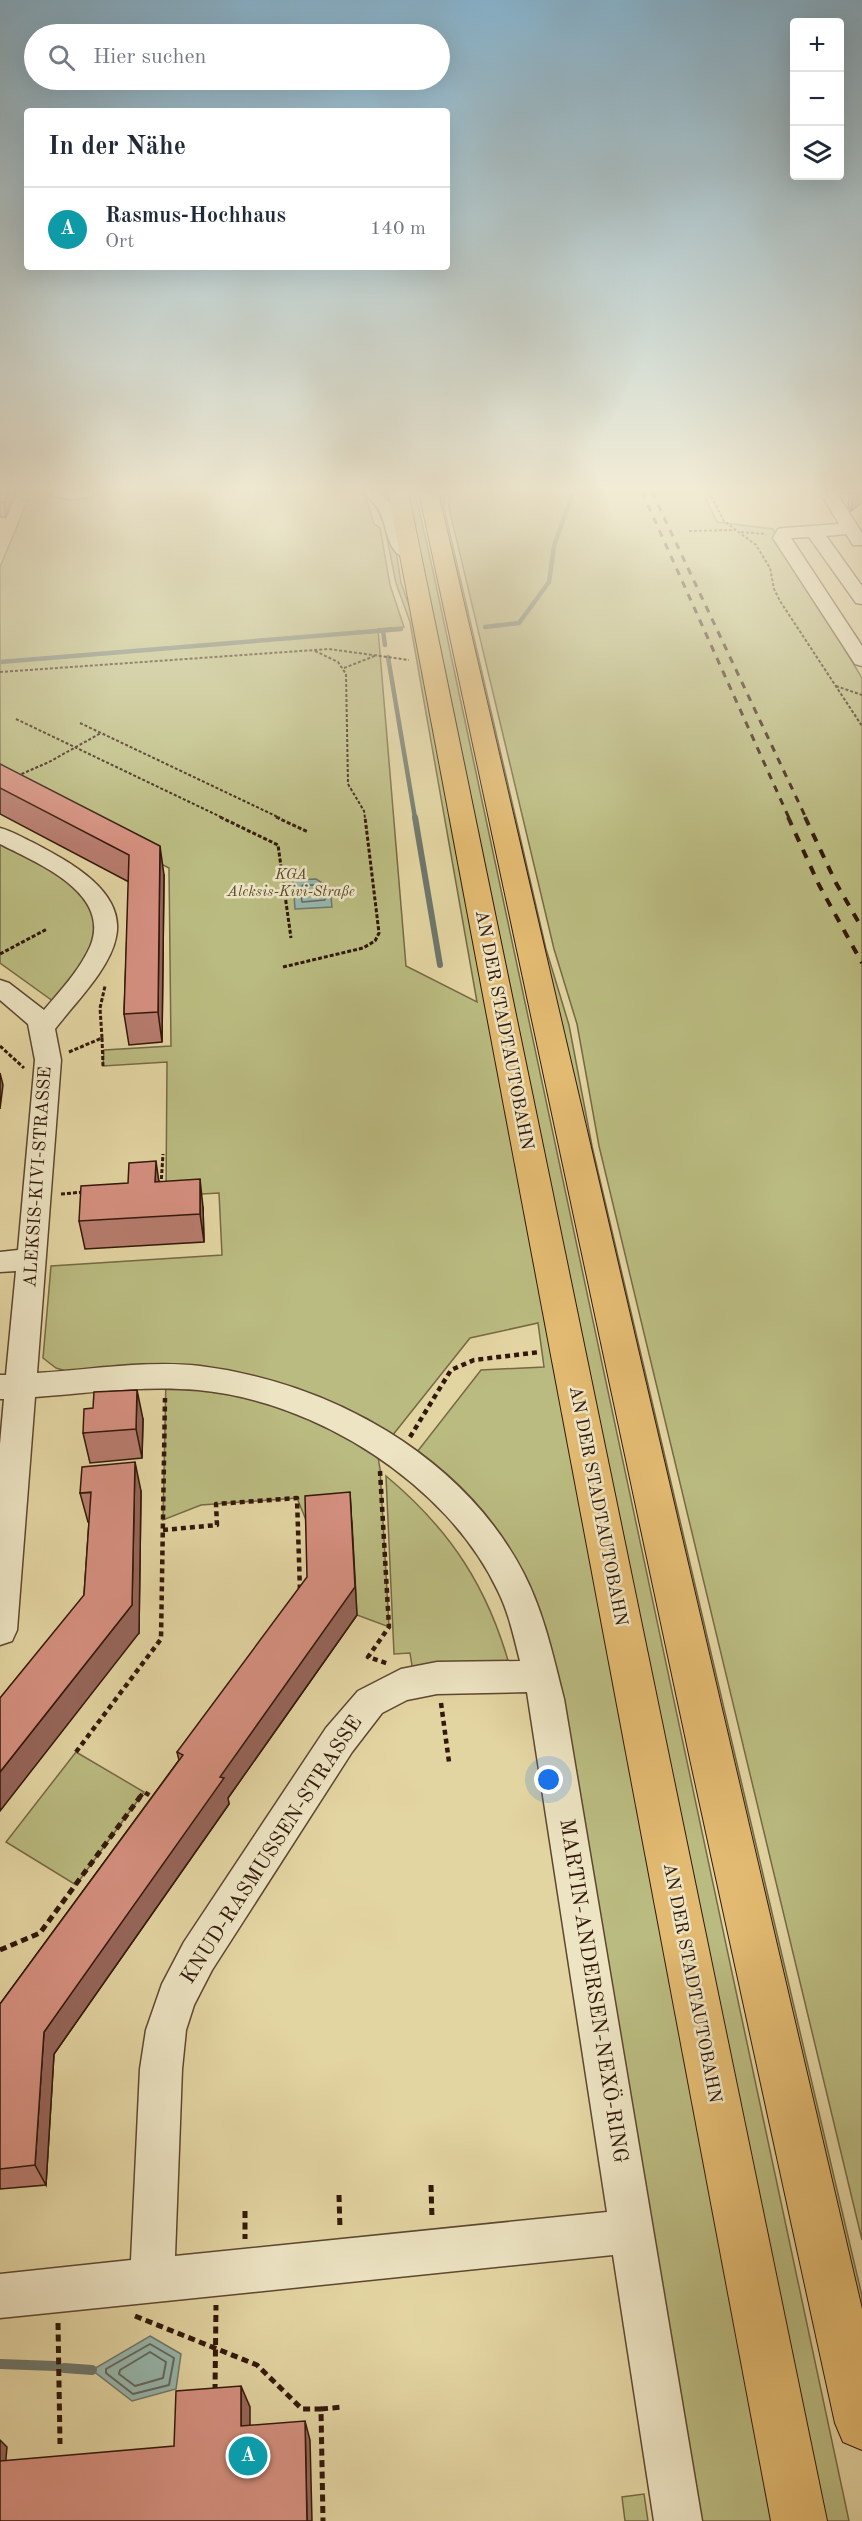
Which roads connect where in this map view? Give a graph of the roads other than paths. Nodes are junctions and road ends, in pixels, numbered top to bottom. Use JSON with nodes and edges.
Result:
{"nodes":[{"id":1,"x":420,"y":610,"type":"edge"},
{"id":2,"x":448,"y":610,"type":"edge"},
{"id":3,"x":829,"y":610,"type":"edge"},
{"id":4,"x":862,"y":660,"type":"edge"},
{"id":5,"x":0,"y":835,"type":"edge"},
{"id":6,"x":0,"y":988,"type":"edge"},
{"id":7,"x":44,"y":1027,"type":"junction"},
{"id":8,"x":31,"y":1259,"type":"junction"},
{"id":9,"x":0,"y":1262,"type":"edge"},
{"id":10,"x":10,"y":1387,"type":"edge"},
{"id":11,"x":0,"y":1630,"type":"edge"},
{"id":12,"x":540,"y":1676,"type":"junction"},
{"id":13,"x":631,"y":2231,"type":"junction"},
{"id":14,"x":0,"y":2296,"type":"edge"},
{"id":15,"x":141,"y":2297,"type":"junction"},
{"id":16,"x":862,"y":2423,"type":"edge"},
{"id":17,"x":678,"y":2521,"type":"edge"},
{"id":18,"x":798,"y":2521,"type":"edge"}],
"edges":[{"from":1,"to":18,"type":"highway","name":"AN DER STADTAUTOBAHN"},
{"from":2,"to":16,"type":"highway","name":"AN DER STADTAUTOBAHN"},
{"from":3,"to":4,"type":"street"},
{"from":5,"to":7,"type":"street"},
{"from":6,"to":7,"type":"street"},
{"from":7,"to":8,"type":"street","name":"ALEKSIS-KIVI-STRASSE"},
{"from":8,"to":9,"type":"street"},
{"from":8,"to":10,"type":"street","name":"ALEKSIS-KIVI-STRASSE"},
{"from":10,"to":11,"type":"street","name":"ALEKSIS-KIVI-STRASSE"},
{"from":10,"to":12,"type":"street","name":"MARTIN-ANDERSEN-NEXÖ-RING"},
{"from":12,"to":13,"type":"street","name":"MARTIN-ANDERSEN-NEXÖ-RING"},
{"from":12,"to":15,"type":"street","name":"KNUD-RASMUSSEN-STRASSE"},
{"from":13,"to":15,"type":"street"},
{"from":13,"to":17,"type":"street","name":"MARTIN-ANDERSEN-NEXÖ-RING"},
{"from":14,"to":15,"type":"street"}]}
